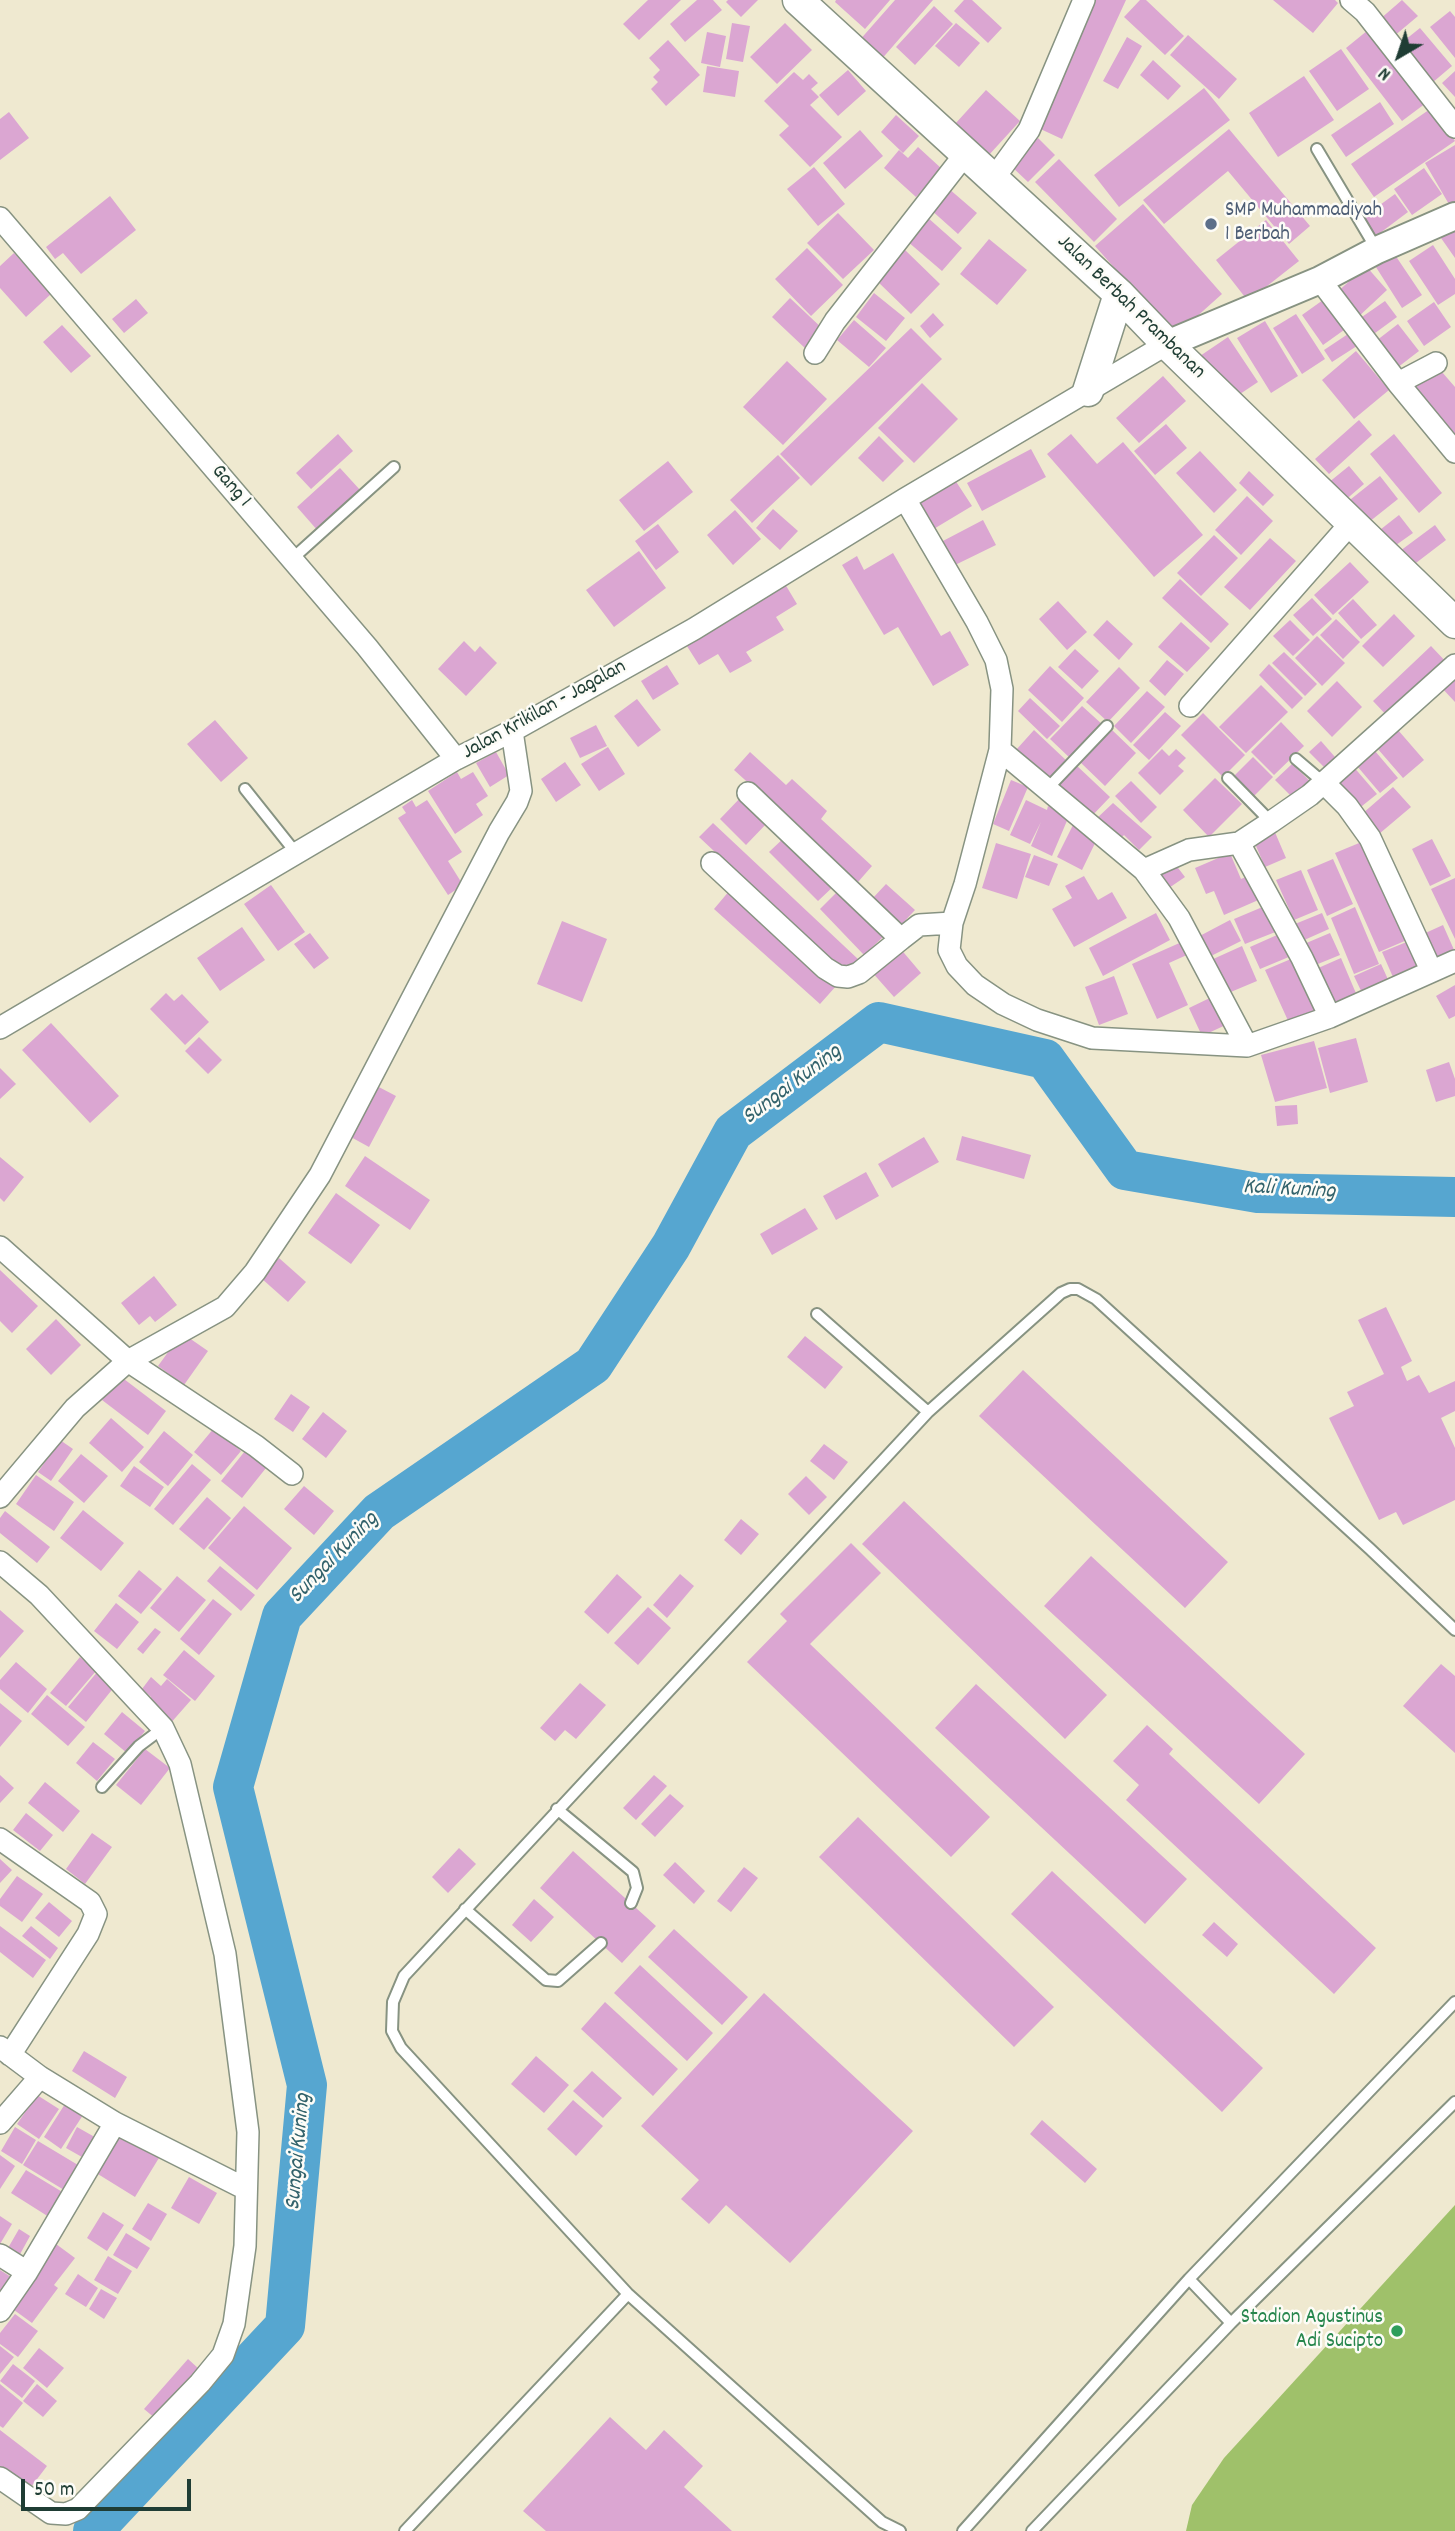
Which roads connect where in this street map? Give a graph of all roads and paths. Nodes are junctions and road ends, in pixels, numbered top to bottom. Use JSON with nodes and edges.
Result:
{"nodes":[{"id":1,"x":798,"y":0,"type":"edge"},
{"id":2,"x":1084,"y":0,"type":"edge"},
{"id":3,"x":1366,"y":4,"type":"edge"},
{"id":4,"x":1455,"y":127,"type":"edge"},
{"id":5,"x":1317,"y":149,"type":"dead end"},
{"id":6,"x":966,"y":153,"type":"junction"},
{"id":7,"x":994,"y":178,"type":"junction"},
{"id":8,"x":1455,"y":216,"type":"edge"},
{"id":9,"x":0,"y":218,"type":"edge"},
{"id":10,"x":1377,"y":250,"type":"junction"},
{"id":11,"x":1320,"y":280,"type":"junction"},
{"id":12,"x":1119,"y":294,"type":"junction"},
{"id":13,"x":1167,"y":344,"type":"junction"},
{"id":14,"x":815,"y":353,"type":"dead end"},
{"id":15,"x":1436,"y":363,"type":"dead end"},
{"id":16,"x":1398,"y":383,"type":"junction"},
{"id":17,"x":1088,"y":391,"type":"junction"},
{"id":18,"x":1455,"y":452,"type":"edge"},
{"id":19,"x":394,"y":467,"type":"dead end"},
{"id":20,"x":905,"y":499,"type":"junction"},
{"id":21,"x":1352,"y":523,"type":"junction"},
{"id":22,"x":292,"y":559,"type":"junction"},
{"id":23,"x":1455,"y":623,"type":"edge"},
{"id":24,"x":1455,"y":665,"type":"edge"},
{"id":25,"x":1190,"y":706,"type":"dead end"},
{"id":26,"x":1107,"y":726,"type":"dead end"},
{"id":27,"x":512,"y":731,"type":"junction"},
{"id":28,"x":1000,"y":750,"type":"junction"},
{"id":29,"x":456,"y":759,"type":"junction"},
{"id":30,"x":1296,"y":759,"type":"dead end"},
{"id":31,"x":1228,"y":778,"type":"dead end"},
{"id":32,"x":1323,"y":782,"type":"junction"},
{"id":33,"x":245,"y":789,"type":"dead end"},
{"id":34,"x":1047,"y":789,"type":"junction"},
{"id":35,"x":748,"y":793,"type":"dead end"},
{"id":36,"x":1271,"y":822,"type":"junction"},
{"id":37,"x":1239,"y":843,"type":"junction"},
{"id":38,"x":296,"y":853,"type":"junction"},
{"id":39,"x":712,"y":863,"type":"dead end"},
{"id":40,"x":1144,"y":870,"type":"junction"},
{"id":41,"x":952,"y":923,"type":"junction"},
{"id":42,"x":901,"y":939,"type":"junction"},
{"id":43,"x":1455,"y":961,"type":"edge"},
{"id":44,"x":1431,"y":970,"type":"junction"},
{"id":45,"x":1330,"y":1017,"type":"junction"},
{"id":46,"x":0,"y":1028,"type":"edge"},
{"id":47,"x":1247,"y":1046,"type":"junction"},
{"id":48,"x":0,"y":1247,"type":"edge"},
{"id":49,"x":817,"y":1314,"type":"dead end"},
{"id":50,"x":128,"y":1361,"type":"junction"},
{"id":51,"x":928,"y":1412,"type":"junction"},
{"id":52,"x":292,"y":1474,"type":"dead end"},
{"id":53,"x":0,"y":1497,"type":"edge"},
{"id":54,"x":0,"y":1562,"type":"edge"},
{"id":55,"x":1455,"y":1630,"type":"edge"},
{"id":56,"x":163,"y":1728,"type":"junction"},
{"id":57,"x":102,"y":1787,"type":"dead end"},
{"id":58,"x":557,"y":1809,"type":"junction"},
{"id":59,"x":0,"y":1839,"type":"edge"},
{"id":60,"x":631,"y":1903,"type":"dead end"},
{"id":61,"x":466,"y":1909,"type":"junction"},
{"id":62,"x":601,"y":1943,"type":"dead end"},
{"id":63,"x":1455,"y":2002,"type":"edge"},
{"id":64,"x":3,"y":2056,"type":"edge"},
{"id":65,"x":40,"y":2077,"type":"junction"},
{"id":66,"x":1455,"y":2102,"type":"edge"},
{"id":67,"x":0,"y":2123,"type":"edge"},
{"id":68,"x":115,"y":2123,"type":"junction"},
{"id":69,"x":246,"y":2189,"type":"junction"},
{"id":70,"x":0,"y":2255,"type":"edge"},
{"id":71,"x":27,"y":2273,"type":"junction"},
{"id":72,"x":1189,"y":2279,"type":"junction"},
{"id":73,"x":628,"y":2294,"type":"junction"},
{"id":74,"x":0,"y":2311,"type":"edge"},
{"id":75,"x":1231,"y":2323,"type":"junction"},
{"id":76,"x":0,"y":2478,"type":"edge"},
{"id":77,"x":884,"y":2527,"type":"edge"},
{"id":78,"x":405,"y":2531,"type":"edge"},
{"id":79,"x":900,"y":2531,"type":"edge"},
{"id":80,"x":963,"y":2531,"type":"edge"},
{"id":81,"x":1032,"y":2531,"type":"edge"}],
"edges":[{"from":1,"to":6,"type":"main road","name":"Jalan Berbah Prambanan"},
{"from":2,"to":7,"type":"street"},
{"from":3,"to":4,"type":"street"},
{"from":5,"to":10,"type":"lane"},
{"from":6,"to":7,"type":"main road","name":"Jalan Berbah Prambanan"},
{"from":6,"to":14,"type":"street"},
{"from":7,"to":12,"type":"main road","name":"Jalan Berbah Prambanan"},
{"from":8,"to":10,"type":"street"},
{"from":9,"to":22,"type":"street","name":"Gang 1"},
{"from":10,"to":11,"type":"street"},
{"from":11,"to":13,"type":"street"},
{"from":11,"to":16,"type":"street"},
{"from":12,"to":13,"type":"main road","name":"Jalan Berbah Prambanan"},
{"from":12,"to":17,"type":"main road"},
{"from":13,"to":17,"type":"street","name":"Jalan Krikilan - Jagalan"},
{"from":13,"to":21,"type":"main road","name":"Jalan Berbah Prambanan"},
{"from":15,"to":16,"type":"street"},
{"from":16,"to":18,"type":"street"},
{"from":17,"to":20,"type":"street","name":"Jalan Krikilan - Jagalan"},
{"from":19,"to":22,"type":"lane"},
{"from":20,"to":27,"type":"street","name":"Jalan Krikilan - Jagalan"},
{"from":20,"to":28,"type":"street"},
{"from":21,"to":23,"type":"main road","name":"Jalan Berbah Prambanan"},
{"from":21,"to":25,"type":"street"},
{"from":22,"to":29,"type":"street","name":"Gang 1"},
{"from":24,"to":32,"type":"street"},
{"from":26,"to":34,"type":"lane"},
{"from":27,"to":29,"type":"street","name":"Jalan Krikilan - Jagalan"},
{"from":27,"to":50,"type":"street"},
{"from":28,"to":34,"type":"street"},
{"from":28,"to":41,"type":"street"},
{"from":29,"to":38,"type":"street","name":"Jalan Krikilan - Jagalan"},
{"from":30,"to":32,"type":"lane"},
{"from":31,"to":36,"type":"lane"},
{"from":32,"to":36,"type":"street"},
{"from":32,"to":44,"type":"street"},
{"from":33,"to":38,"type":"lane"},
{"from":34,"to":40,"type":"street"},
{"from":35,"to":42,"type":"street"},
{"from":36,"to":37,"type":"street"},
{"from":37,"to":40,"type":"street"},
{"from":37,"to":45,"type":"street"},
{"from":38,"to":46,"type":"street","name":"Jalan Krikilan - Jagalan"},
{"from":39,"to":42,"type":"street"},
{"from":40,"to":47,"type":"street"},
{"from":41,"to":42,"type":"street"},
{"from":41,"to":47,"type":"street"},
{"from":43,"to":44,"type":"street"},
{"from":44,"to":45,"type":"street"},
{"from":45,"to":47,"type":"street"},
{"from":48,"to":50,"type":"street"},
{"from":49,"to":51,"type":"lane"},
{"from":50,"to":52,"type":"street"},
{"from":50,"to":53,"type":"street"},
{"from":51,"to":55,"type":"lane"},
{"from":51,"to":58,"type":"lane"},
{"from":54,"to":56,"type":"street"},
{"from":56,"to":57,"type":"lane"},
{"from":56,"to":69,"type":"street"},
{"from":58,"to":60,"type":"lane"},
{"from":58,"to":61,"type":"lane"},
{"from":59,"to":64,"type":"street"},
{"from":61,"to":62,"type":"lane"},
{"from":61,"to":73,"type":"lane"},
{"from":63,"to":72,"type":"lane"},
{"from":64,"to":65,"type":"street"},
{"from":65,"to":67,"type":"street"},
{"from":65,"to":68,"type":"street"},
{"from":66,"to":75,"type":"lane"},
{"from":68,"to":69,"type":"street"},
{"from":68,"to":71,"type":"street"},
{"from":69,"to":76,"type":"street"},
{"from":70,"to":71,"type":"street"},
{"from":71,"to":74,"type":"street"},
{"from":72,"to":75,"type":"lane"},
{"from":72,"to":80,"type":"lane"},
{"from":73,"to":77,"type":"lane"},
{"from":73,"to":78,"type":"lane"},
{"from":75,"to":81,"type":"lane"},
{"from":77,"to":79,"type":"lane"}]}
